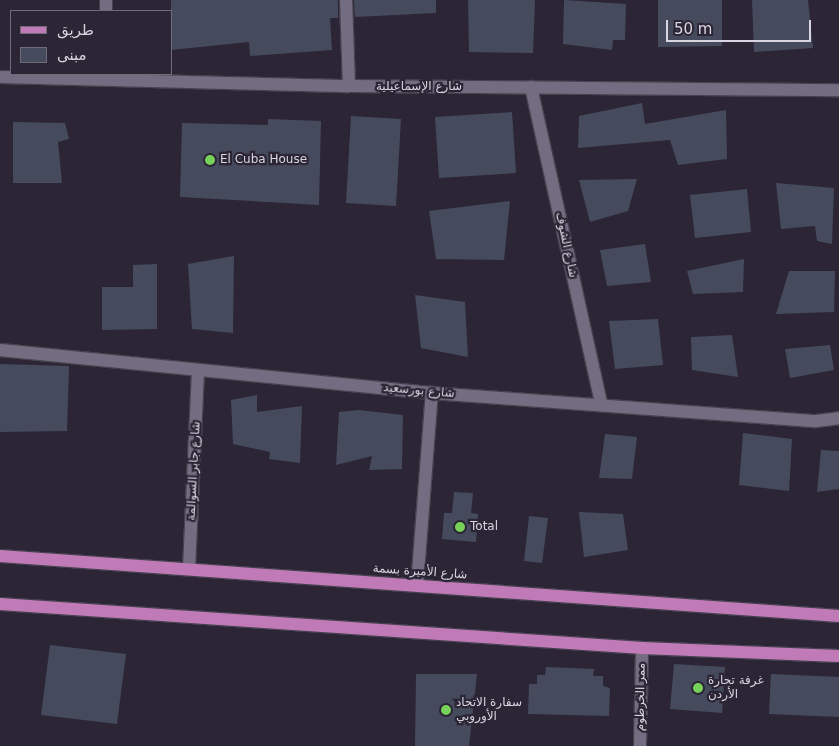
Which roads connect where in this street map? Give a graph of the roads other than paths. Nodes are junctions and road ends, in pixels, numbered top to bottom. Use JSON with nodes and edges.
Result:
{"nodes":[{"id":1,"x":346,"y":0,"type":"edge"},
{"id":2,"x":0,"y":77,"type":"edge"},
{"id":3,"x":110,"y":77,"type":"edge"},
{"id":4,"x":350,"y":86,"type":"junction"},
{"id":5,"x":532,"y":87,"type":"junction"},
{"id":6,"x":839,"y":90,"type":"edge"},
{"id":7,"x":0,"y":350,"type":"edge"},
{"id":8,"x":198,"y":372,"type":"junction"},
{"id":9,"x":432,"y":393,"type":"junction"},
{"id":10,"x":602,"y":404,"type":"junction"},
{"id":11,"x":839,"y":418,"type":"edge"},
{"id":12,"x":0,"y":556,"type":"edge"},
{"id":13,"x":189,"y":569,"type":"junction"},
{"id":14,"x":417,"y":586,"type":"junction"},
{"id":15,"x":0,"y":604,"type":"edge"},
{"id":16,"x":839,"y":616,"type":"edge"},
{"id":17,"x":642,"y":648,"type":"junction"},
{"id":18,"x":839,"y":656,"type":"edge"},
{"id":19,"x":640,"y":746,"type":"edge"}],
"edges":[{"from":1,"to":4,"type":"street"},
{"from":2,"to":3,"type":"street","name":"شارع الإسماعيلية"},
{"from":3,"to":4,"type":"street","name":"شارع الإسماعيلية"},
{"from":4,"to":5,"type":"street","name":"شارع الإسماعيلية"},
{"from":5,"to":6,"type":"street","name":"شارع الإسماعيلية"},
{"from":5,"to":10,"type":"street","name":"شارع الشوف"},
{"from":7,"to":8,"type":"street","name":"شارع بورسعيد"},
{"from":8,"to":9,"type":"street","name":"شارع بورسعيد"},
{"from":8,"to":13,"type":"street","name":"شارع جابر السوالمة"},
{"from":9,"to":10,"type":"street","name":"شارع بورسعيد"},
{"from":9,"to":14,"type":"street"},
{"from":10,"to":11,"type":"street","name":"شارع بورسعيد"},
{"from":12,"to":13,"type":"main road","name":"شارع الأميرة بسمة"},
{"from":13,"to":14,"type":"main road","name":"شارع الأميرة بسمة"},
{"from":14,"to":16,"type":"main road","name":"شارع الأميرة بسمة"},
{"from":15,"to":17,"type":"main road"},
{"from":17,"to":18,"type":"main road"},
{"from":17,"to":19,"type":"street","name":"ممر الخرطوم"}]}
